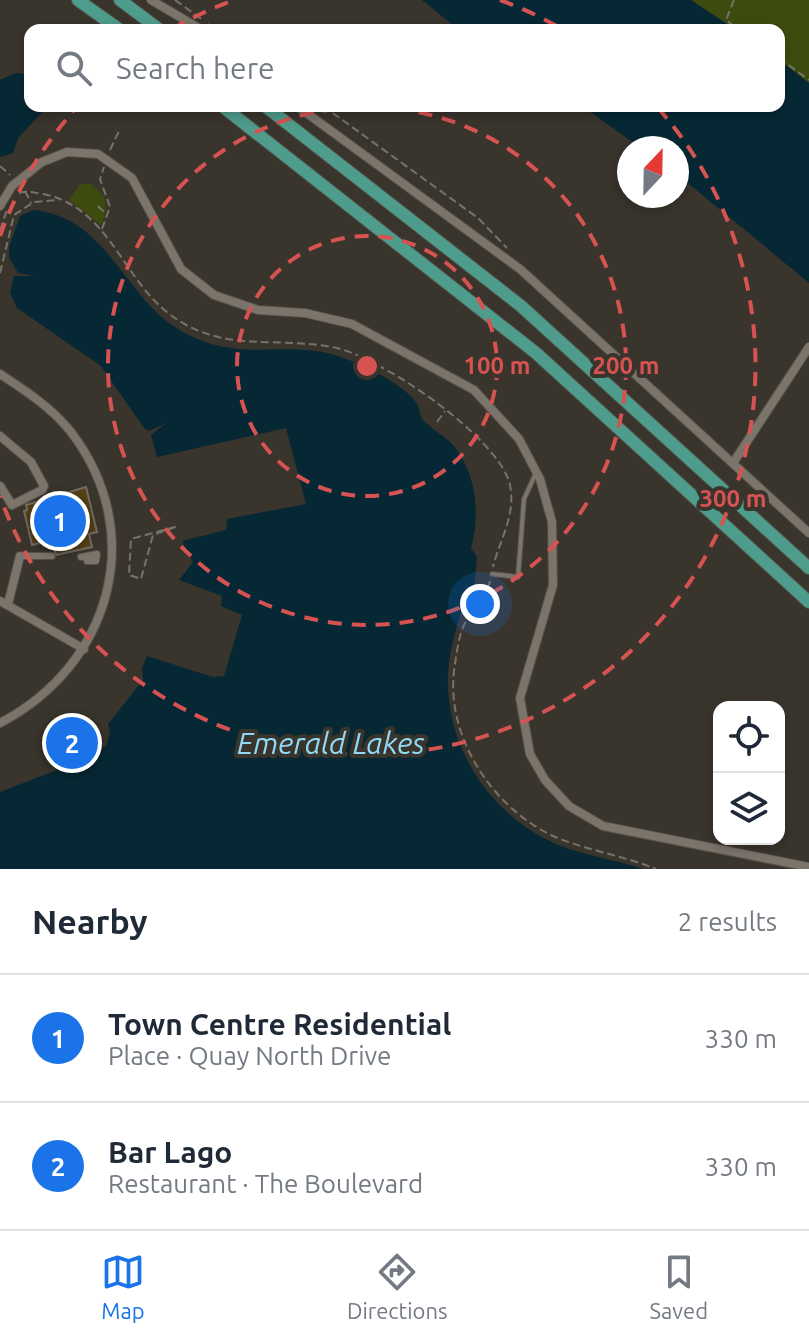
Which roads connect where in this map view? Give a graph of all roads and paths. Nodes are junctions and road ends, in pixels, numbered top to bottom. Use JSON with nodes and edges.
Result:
{"nodes":[{"id":1,"x":78,"y":0,"type":"edge"},
{"id":2,"x":120,"y":0,"type":"edge"},
{"id":3,"x":151,"y":0,"type":"edge"},
{"id":4,"x":175,"y":0,"type":"edge"},
{"id":5,"x":734,"y":0,"type":"edge"},
{"id":6,"x":112,"y":24,"type":"edge"},
{"id":7,"x":152,"y":24,"type":"edge"},
{"id":8,"x":192,"y":24,"type":"edge"},
{"id":9,"x":209,"y":24,"type":"edge"},
{"id":10,"x":731,"y":24,"type":"edge"},
{"id":11,"x":785,"y":62,"type":"edge"},
{"id":12,"x":809,"y":80,"type":"edge"},
{"id":13,"x":230,"y":112,"type":"edge"},
{"id":14,"x":273,"y":112,"type":"edge"},
{"id":15,"x":305,"y":112,"type":"edge"},
{"id":16,"x":120,"y":129,"type":"dead end"},
{"id":17,"x":107,"y":158,"type":"junction"},
{"id":18,"x":14,"y":190,"type":"junction"},
{"id":19,"x":0,"y":191,"type":"edge"},
{"id":20,"x":25,"y":191,"type":"dead end"},
{"id":21,"x":11,"y":201,"type":"dead end"},
{"id":22,"x":66,"y":201,"type":"dead end"},
{"id":23,"x":0,"y":206,"type":"edge"},
{"id":24,"x":98,"y":206,"type":"dead end"},
{"id":25,"x":107,"y":214,"type":"junction"},
{"id":26,"x":0,"y":230,"type":"edge"},
{"id":27,"x":101,"y":230,"type":"dead end"},
{"id":28,"x":0,"y":273,"type":"edge"},
{"id":29,"x":809,"y":347,"type":"edge"},
{"id":30,"x":0,"y":374,"type":"edge"},
{"id":31,"x":424,"y":396,"type":"dead end"},
{"id":32,"x":445,"y":411,"type":"junction"},
{"id":33,"x":437,"y":422,"type":"dead end"},
{"id":34,"x":0,"y":436,"type":"edge"},
{"id":35,"x":733,"y":463,"type":"junction"},
{"id":36,"x":536,"y":472,"type":"junction"},
{"id":37,"x":0,"y":486,"type":"edge"},
{"id":38,"x":809,"y":533,"type":"edge"},
{"id":39,"x":20,"y":556,"type":"joint"},
{"id":40,"x":52,"y":556,"type":"dead end"},
{"id":41,"x":84,"y":557,"type":"dead end"},
{"id":42,"x":110,"y":558,"type":"junction"},
{"id":43,"x":809,"y":568,"type":"edge"},
{"id":44,"x":129,"y":570,"type":"joint"},
{"id":45,"x":492,"y":574,"type":"junction"},
{"id":46,"x":809,"y":602,"type":"edge"},
{"id":47,"x":4,"y":603,"type":"edge"},
{"id":48,"x":84,"y":649,"type":"junction"},
{"id":49,"x":0,"y":723,"type":"edge"},
{"id":50,"x":809,"y":867,"type":"edge"},
{"id":51,"x":656,"y":869,"type":"edge"}],
"edges":[{"from":1,"to":6,"type":"main road"},
{"from":2,"to":7,"type":"main road"},
{"from":3,"to":8,"type":"street"},
{"from":4,"to":9,"type":"path"},
{"from":5,"to":10,"type":"path"},
{"from":11,"to":12,"type":"path"},
{"from":13,"to":46,"type":"main road"},
{"from":14,"to":43,"type":"main road"},
{"from":15,"to":35,"type":"street"},
{"from":16,"to":17,"type":"path"},
{"from":17,"to":18,"type":"street"},
{"from":17,"to":25,"type":"path"},
{"from":17,"to":36,"type":"street"},
{"from":18,"to":19,"type":"street"},
{"from":18,"to":20,"type":"path"},
{"from":18,"to":23,"type":"street"},
{"from":21,"to":26,"type":"path"},
{"from":22,"to":28,"type":"path"},
{"from":24,"to":25,"type":"path"},
{"from":25,"to":27,"type":"path"},
{"from":29,"to":35,"type":"street"},
{"from":30,"to":42,"type":"street"},
{"from":31,"to":32,"type":"path"},
{"from":32,"to":33,"type":"path"},
{"from":32,"to":45,"type":"path"},
{"from":34,"to":37,"type":"street"},
{"from":35,"to":38,"type":"street"},
{"from":36,"to":45,"type":"lane"},
{"from":36,"to":50,"type":"street"},
{"from":39,"to":40,"type":"street"},
{"from":39,"to":47,"type":"street"},
{"from":41,"to":42,"type":"street"},
{"from":42,"to":48,"type":"street"},
{"from":44,"to":44,"type":"path"},
{"from":45,"to":51,"type":"path"},
{"from":47,"to":48,"type":"street"},
{"from":48,"to":49,"type":"street"}]}
